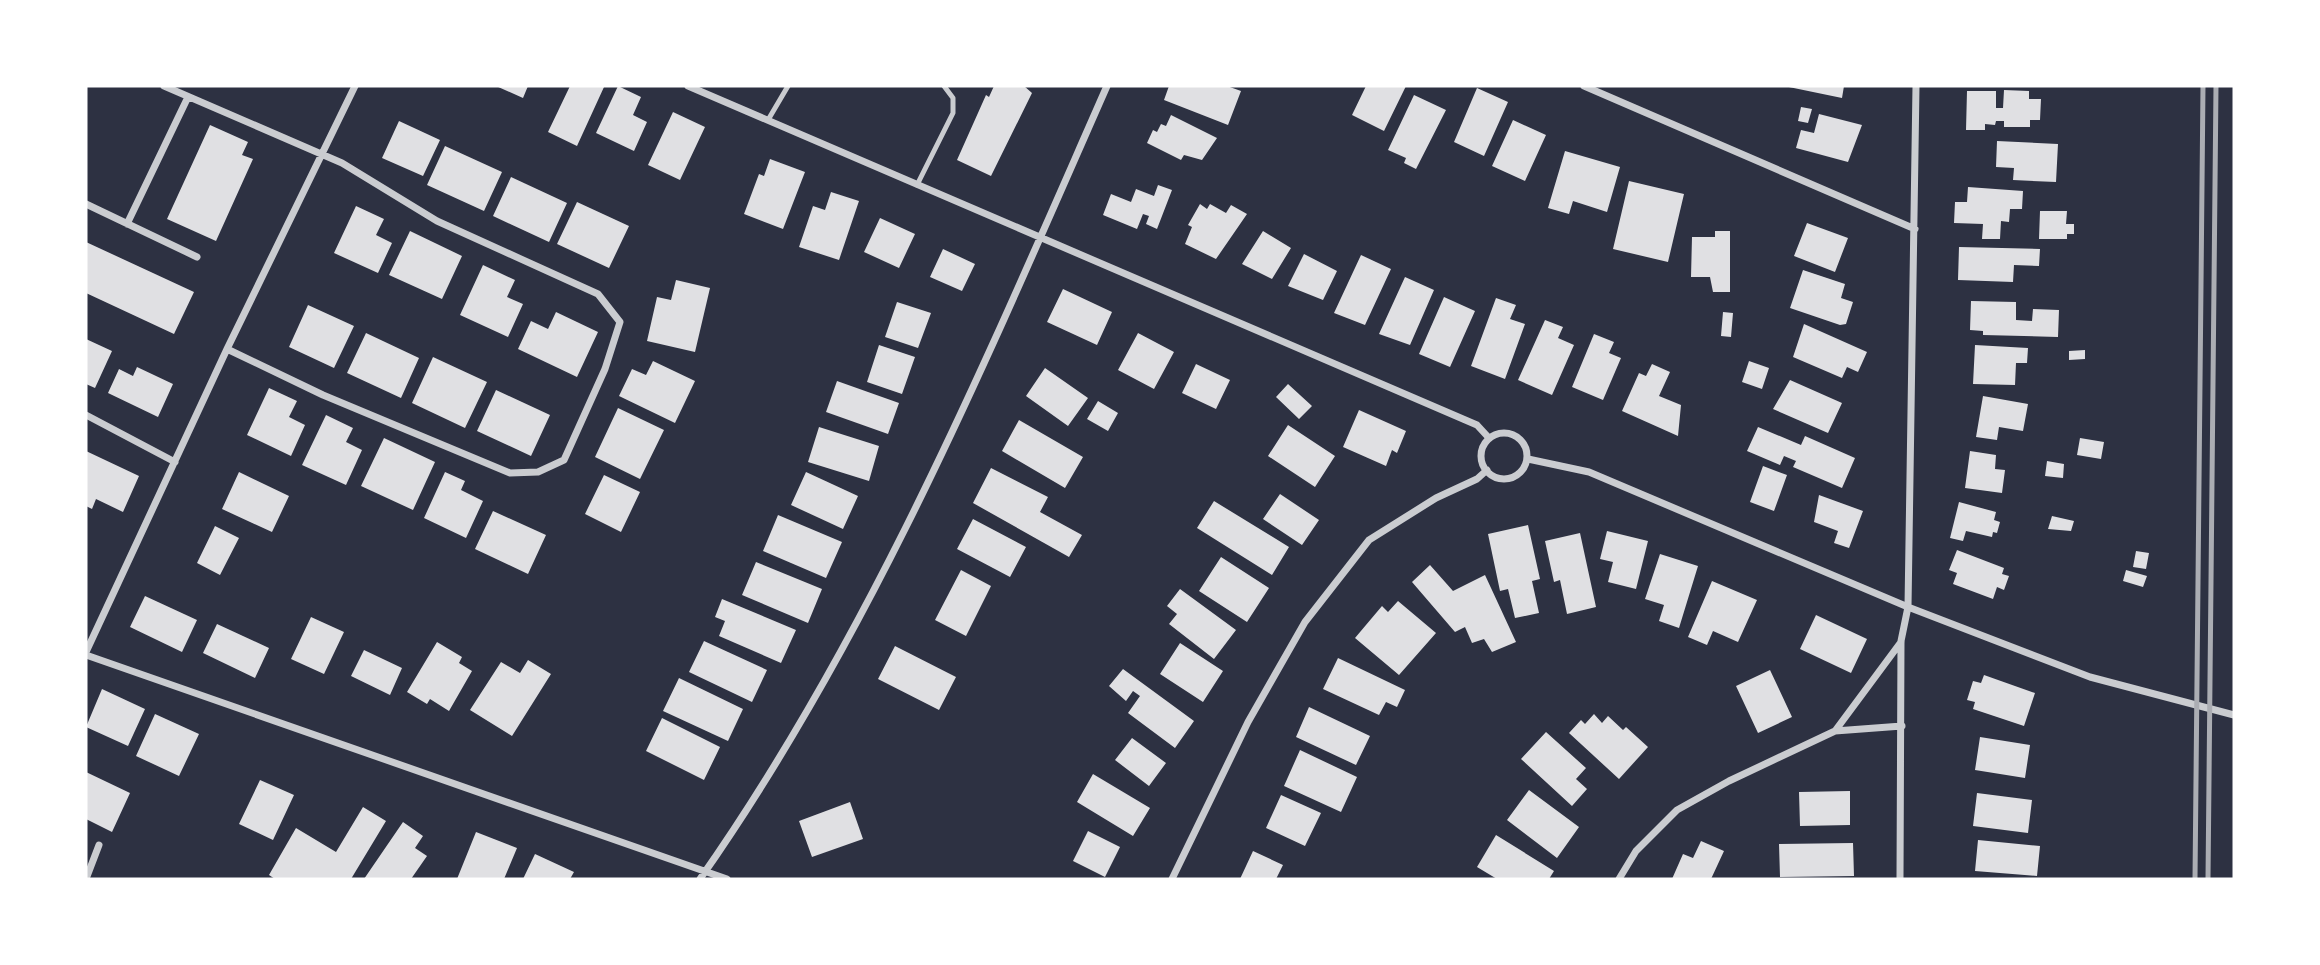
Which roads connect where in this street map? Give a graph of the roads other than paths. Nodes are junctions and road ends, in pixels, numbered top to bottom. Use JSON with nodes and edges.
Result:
{"nodes":[{"id":1,"x":164,"y":86,"type":"edge"},
{"id":2,"x":355,"y":86,"type":"edge"},
{"id":3,"x":688,"y":86,"type":"edge"},
{"id":4,"x":788,"y":86,"type":"edge"},
{"id":5,"x":944,"y":86,"type":"edge"},
{"id":6,"x":1107,"y":86,"type":"edge"},
{"id":7,"x":1584,"y":86,"type":"edge"},
{"id":8,"x":1916,"y":86,"type":"edge"},
{"id":9,"x":188,"y":97,"type":"junction"},
{"id":10,"x":768,"y":120,"type":"junction"},
{"id":11,"x":322,"y":155,"type":"junction"},
{"id":12,"x":917,"y":185,"type":"junction"},
{"id":13,"x":86,"y":204,"type":"edge"},
{"id":14,"x":127,"y":223,"type":"junction"},
{"id":15,"x":1915,"y":229,"type":"junction"},
{"id":16,"x":1040,"y":237,"type":"junction"},
{"id":17,"x":197,"y":257,"type":"dead end"},
{"id":18,"x":227,"y":349,"type":"junction"},
{"id":19,"x":86,"y":415,"type":"edge"},
{"id":20,"x":1489,"y":439,"type":"junction"},
{"id":21,"x":1528,"y":459,"type":"junction"},
{"id":22,"x":175,"y":461,"type":"junction"},
{"id":23,"x":1487,"y":470,"type":"junction"},
{"id":24,"x":1908,"y":607,"type":"junction"},
{"id":25,"x":1901,"y":641,"type":"junction"},
{"id":26,"x":86,"y":654,"type":"edge"},
{"id":27,"x":2234,"y":715,"type":"edge"},
{"id":28,"x":1902,"y":726,"type":"junction"},
{"id":29,"x":1835,"y":732,"type":"junction"},
{"id":30,"x":99,"y":845,"type":"dead end"},
{"id":31,"x":703,"y":876,"type":"edge"},
{"id":32,"x":86,"y":879,"type":"edge"},
{"id":33,"x":727,"y":879,"type":"edge"},
{"id":34,"x":1172,"y":879,"type":"edge"},
{"id":35,"x":1619,"y":879,"type":"edge"},
{"id":36,"x":1900,"y":879,"type":"edge"}],
"edges":[{"from":1,"to":9,"type":"street"},
{"from":2,"to":11,"type":"street"},
{"from":3,"to":10,"type":"street"},
{"from":4,"to":10,"type":"lane"},
{"from":5,"to":12,"type":"lane"},
{"from":6,"to":16,"type":"street"},
{"from":7,"to":15,"type":"street"},
{"from":8,"to":15,"type":"street"},
{"from":9,"to":11,"type":"street"},
{"from":9,"to":14,"type":"street"},
{"from":10,"to":12,"type":"street"},
{"from":11,"to":18,"type":"street"},
{"from":11,"to":18,"type":"street"},
{"from":12,"to":16,"type":"street"},
{"from":13,"to":14,"type":"street"},
{"from":14,"to":17,"type":"street"},
{"from":15,"to":24,"type":"street"},
{"from":16,"to":20,"type":"street"},
{"from":16,"to":31,"type":"street"},
{"from":18,"to":22,"type":"street"},
{"from":19,"to":22,"type":"street"},
{"from":20,"to":21,"type":"street"},
{"from":20,"to":23,"type":"street"},
{"from":21,"to":23,"type":"street"},
{"from":21,"to":24,"type":"street"},
{"from":22,"to":26,"type":"street"},
{"from":23,"to":34,"type":"street"},
{"from":24,"to":25,"type":"street"},
{"from":24,"to":27,"type":"street"},
{"from":25,"to":28,"type":"street"},
{"from":25,"to":29,"type":"street"},
{"from":26,"to":31,"type":"street"},
{"from":28,"to":29,"type":"street"},
{"from":28,"to":36,"type":"street"},
{"from":29,"to":35,"type":"street"},
{"from":30,"to":32,"type":"street"},
{"from":31,"to":33,"type":"street"}]}
